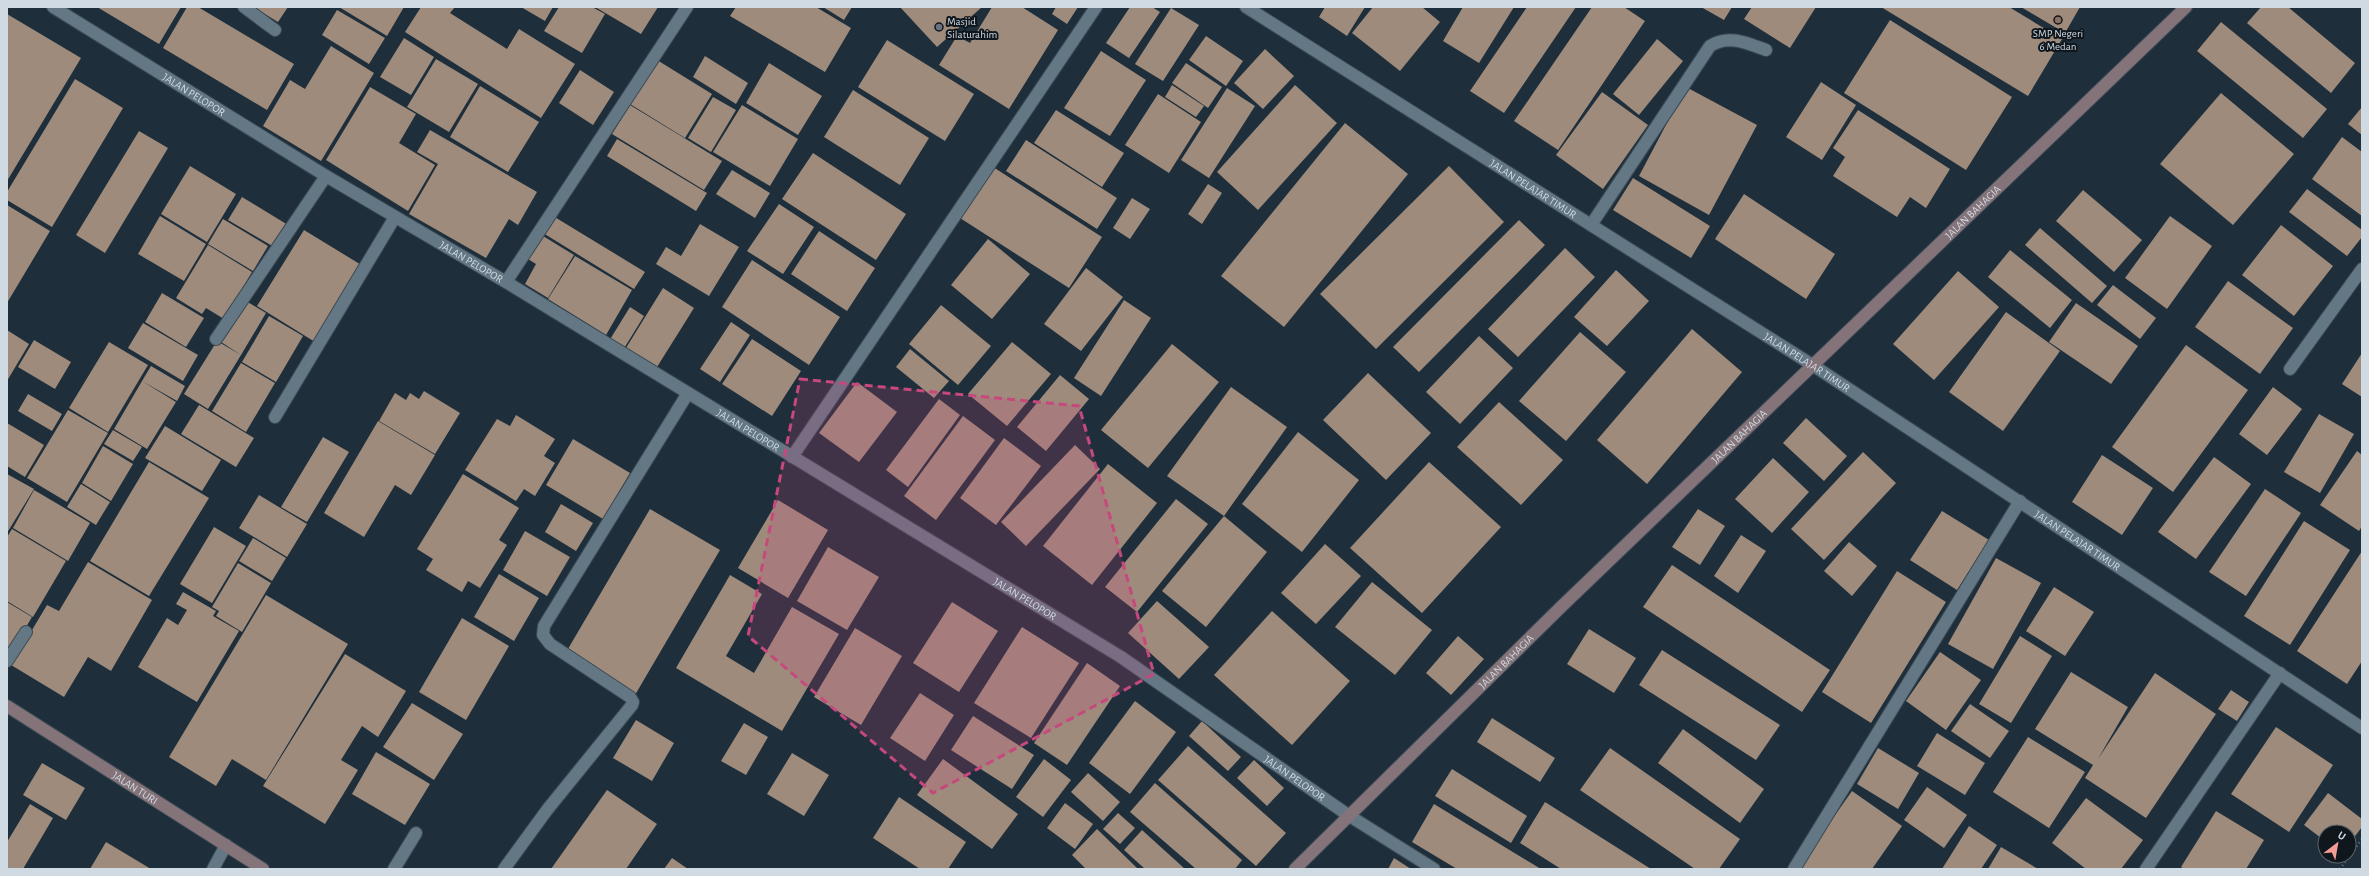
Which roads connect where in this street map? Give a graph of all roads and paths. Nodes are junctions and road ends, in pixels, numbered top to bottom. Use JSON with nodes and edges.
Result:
{"nodes":[{"id":1,"x":53,"y":7,"type":"edge"},
{"id":2,"x":244,"y":7,"type":"edge"},
{"id":3,"x":687,"y":7,"type":"edge"},
{"id":4,"x":1096,"y":7,"type":"edge"},
{"id":5,"x":1246,"y":7,"type":"edge"},
{"id":6,"x":2186,"y":7,"type":"edge"},
{"id":7,"x":275,"y":30,"type":"dead end"},
{"id":8,"x":1766,"y":50,"type":"dead end"},
{"id":9,"x":326,"y":176,"type":"junction"},
{"id":10,"x":395,"y":217,"type":"junction"},
{"id":11,"x":1591,"y":225,"type":"junction"},
{"id":12,"x":2362,"y":269,"type":"edge"},
{"id":13,"x":506,"y":282,"type":"junction"},
{"id":14,"x":216,"y":339,"type":"dead end"},
{"id":15,"x":1814,"y":366,"type":"junction"},
{"id":16,"x":2290,"y":369,"type":"dead end"},
{"id":17,"x":688,"y":394,"type":"junction"},
{"id":18,"x":275,"y":417,"type":"dead end"},
{"id":19,"x":792,"y":457,"type":"junction"},
{"id":20,"x":2020,"y":501,"type":"junction"},
{"id":21,"x":26,"y":632,"type":"dead end"},
{"id":22,"x":7,"y":661,"type":"edge"},
{"id":23,"x":2280,"y":673,"type":"junction"},
{"id":24,"x":7,"y":706,"type":"edge"},
{"id":25,"x":2362,"y":728,"type":"edge"},
{"id":26,"x":1348,"y":815,"type":"junction"},
{"id":27,"x":416,"y":833,"type":"dead end"},
{"id":28,"x":2362,"y":839,"type":"edge"},
{"id":29,"x":226,"y":845,"type":"junction"},
{"id":30,"x":213,"y":869,"type":"edge"},
{"id":31,"x":263,"y":869,"type":"edge"},
{"id":32,"x":394,"y":869,"type":"edge"},
{"id":33,"x":504,"y":869,"type":"edge"},
{"id":34,"x":1295,"y":869,"type":"edge"},
{"id":35,"x":1434,"y":869,"type":"edge"},
{"id":36,"x":1794,"y":869,"type":"edge"},
{"id":37,"x":2146,"y":869,"type":"edge"},
{"id":38,"x":2340,"y":869,"type":"edge"}],
"edges":[{"from":1,"to":9,"type":"street","name":"JALAN PELOPOR"},
{"from":2,"to":7,"type":"street"},
{"from":3,"to":13,"type":"street"},
{"from":4,"to":19,"type":"street"},
{"from":5,"to":11,"type":"street","name":"JALAN PELAJAR TIMUR"},
{"from":6,"to":15,"type":"main road","name":"JALAN BAHAGIA"},
{"from":8,"to":11,"type":"street"},
{"from":9,"to":10,"type":"street","name":"JALAN PELOPOR"},
{"from":9,"to":14,"type":"street"},
{"from":10,"to":13,"type":"street","name":"JALAN PELOPOR"},
{"from":10,"to":18,"type":"street"},
{"from":11,"to":15,"type":"street","name":"JALAN PELAJAR TIMUR"},
{"from":12,"to":16,"type":"street"},
{"from":13,"to":17,"type":"street","name":"JALAN PELOPOR"},
{"from":15,"to":20,"type":"street","name":"JALAN PELAJAR TIMUR"},
{"from":15,"to":26,"type":"main road","name":"JALAN BAHAGIA"},
{"from":17,"to":19,"type":"street","name":"JALAN PELOPOR"},
{"from":17,"to":33,"type":"street"},
{"from":19,"to":26,"type":"street","name":"JALAN PELOPOR"},
{"from":20,"to":23,"type":"street","name":"JALAN PELAJAR TIMUR"},
{"from":20,"to":36,"type":"street"},
{"from":21,"to":22,"type":"street"},
{"from":23,"to":25,"type":"street","name":"JALAN PELAJAR TIMUR"},
{"from":23,"to":37,"type":"street"},
{"from":24,"to":29,"type":"main road","name":"JALAN TURI"},
{"from":26,"to":34,"type":"main road","name":"JALAN BAHAGIA"},
{"from":26,"to":35,"type":"street","name":"JALAN PELOPOR"},
{"from":27,"to":32,"type":"street"},
{"from":28,"to":38,"type":"path"},
{"from":29,"to":30,"type":"street"},
{"from":29,"to":31,"type":"main road","name":"JALAN TURI"}]}
